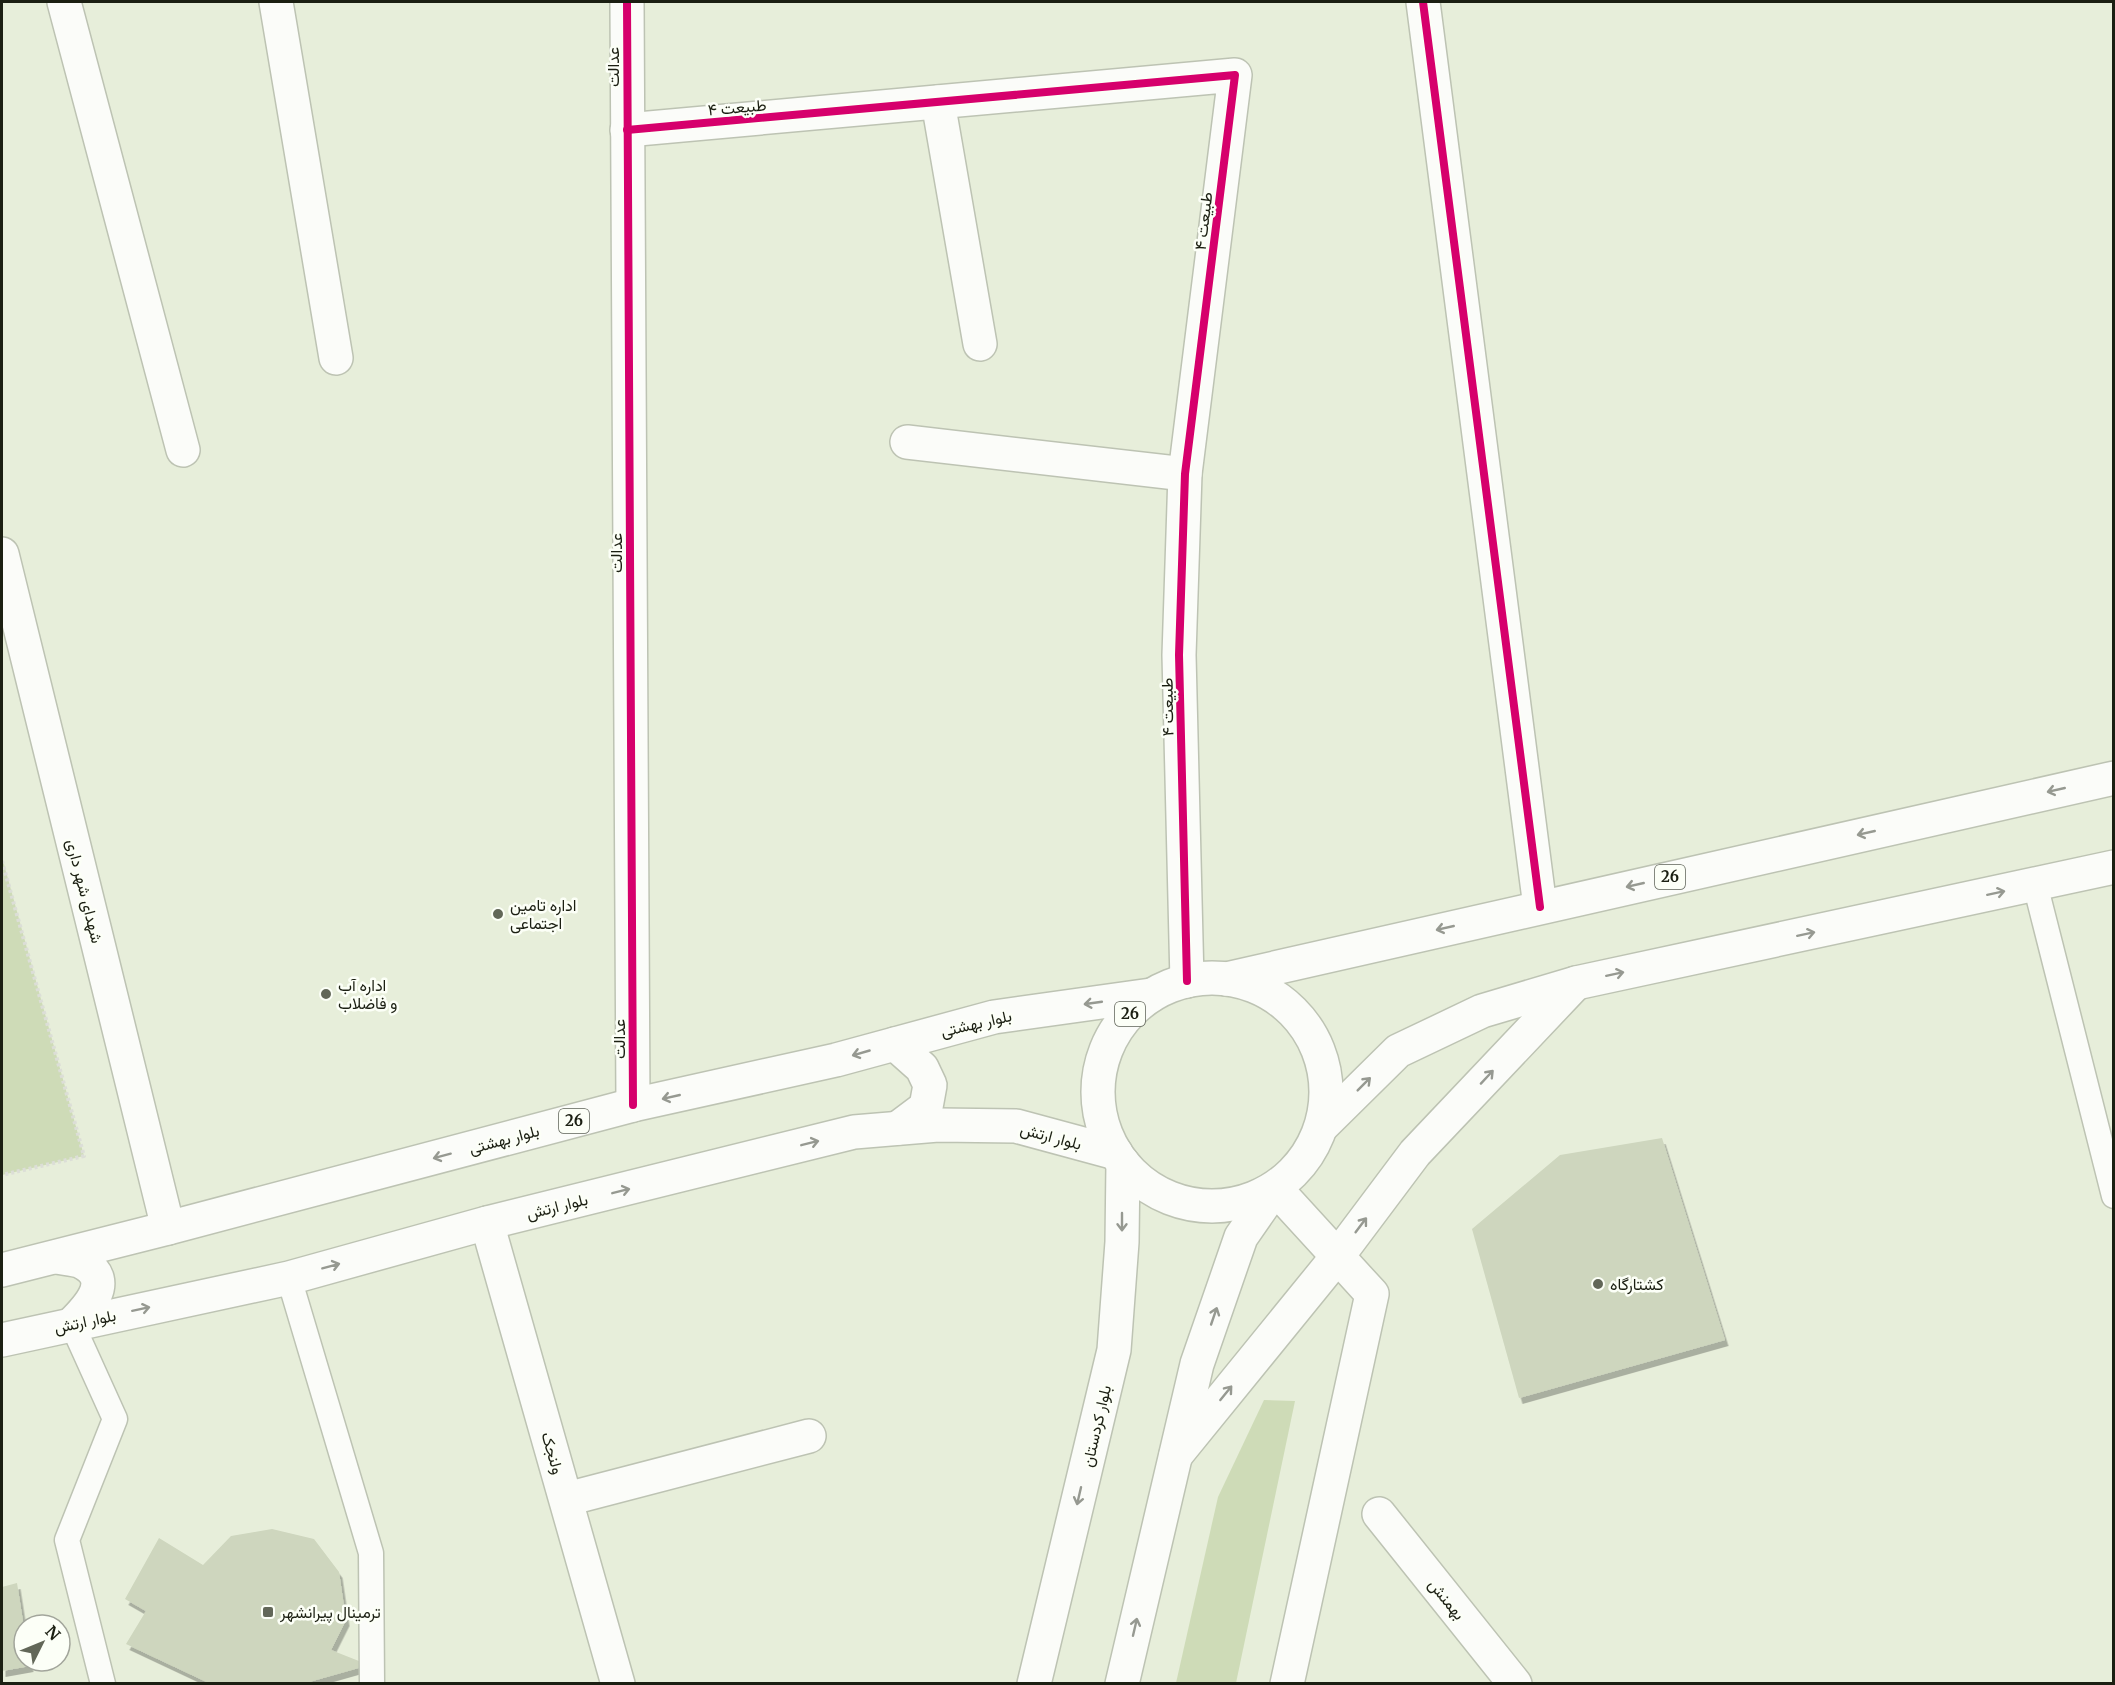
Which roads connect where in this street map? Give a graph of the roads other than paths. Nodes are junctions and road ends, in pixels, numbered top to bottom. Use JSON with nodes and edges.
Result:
{"nodes":[{"id":1,"x":64,"y":2,"type":"edge"},
{"id":2,"x":276,"y":2,"type":"edge"},
{"id":3,"x":627,"y":2,"type":"edge"},
{"id":4,"x":1423,"y":2,"type":"edge"},
{"id":5,"x":938,"y":102,"type":"junction"},
{"id":6,"x":627,"y":130,"type":"junction"},
{"id":7,"x":980,"y":344,"type":"dead end"},
{"id":8,"x":336,"y":358,"type":"dead end"},
{"id":9,"x":907,"y":442,"type":"dead end"},
{"id":10,"x":183,"y":450,"type":"dead end"},
{"id":11,"x":1185,"y":474,"type":"junction"},
{"id":12,"x":2,"y":554,"type":"edge"},
{"id":13,"x":2114,"y":778,"type":"edge"},
{"id":14,"x":2114,"y":867,"type":"edge"},
{"id":15,"x":2035,"y":884,"type":"junction"},
{"id":16,"x":1540,"y":907,"type":"junction"},
{"id":17,"x":1226,"y":979,"type":"junction"},
{"id":18,"x":1187,"y":981,"type":"junction"},
{"id":19,"x":1576,"y":983,"type":"junction"},
{"id":20,"x":1150,"y":995,"type":"junction"},
{"id":21,"x":895,"y":1044,"type":"junction"},
{"id":22,"x":633,"y":1105,"type":"junction"},
{"id":23,"x":1322,"y":1126,"type":"junction"},
{"id":24,"x":898,"y":1128,"type":"junction"},
{"id":25,"x":1119,"y":1158,"type":"junction"},
{"id":26,"x":1275,"y":1188,"type":"junction"},
{"id":27,"x":2114,"y":1196,"type":"edge"},
{"id":28,"x":487,"y":1223,"type":"junction"},
{"id":29,"x":168,"y":1228,"type":"junction"},
{"id":30,"x":56,"y":1257,"type":"junction"},
{"id":31,"x":1337,"y":1257,"type":"junction"},
{"id":32,"x":2,"y":1270,"type":"edge"},
{"id":33,"x":289,"y":1278,"type":"junction"},
{"id":34,"x":72,"y":1324,"type":"junction"},
{"id":35,"x":2,"y":1340,"type":"edge"},
{"id":36,"x":809,"y":1436,"type":"dead end"},
{"id":37,"x":1176,"y":1455,"type":"junction"},
{"id":38,"x":567,"y":1499,"type":"junction"},
{"id":39,"x":1379,"y":1514,"type":"dead end"},
{"id":40,"x":103,"y":1683,"type":"edge"},
{"id":41,"x":372,"y":1683,"type":"edge"},
{"id":42,"x":618,"y":1683,"type":"edge"},
{"id":43,"x":1034,"y":1683,"type":"edge"},
{"id":44,"x":1122,"y":1683,"type":"edge"},
{"id":45,"x":1287,"y":1683,"type":"edge"},
{"id":46,"x":1515,"y":1683,"type":"edge"}],
"edges":[{"from":1,"to":10,"type":"street"},
{"from":2,"to":8,"type":"street"},
{"from":3,"to":6,"type":"street","name":"عدالت"},
{"from":4,"to":16,"type":"street"},
{"from":5,"to":6,"type":"street","name":"طبیعت ۴"},
{"from":5,"to":7,"type":"street"},
{"from":5,"to":11,"type":"street","name":"طبیعت ۴"},
{"from":6,"to":22,"type":"street","name":"عدالت"},
{"from":9,"to":11,"type":"street"},
{"from":11,"to":18,"type":"street","name":"طبیعت ۴"},
{"from":12,"to":29,"type":"street","name":"شهدای شهر داری"},
{"from":13,"to":16,"type":"street","number":"26","one_way":true},
{"from":14,"to":15,"type":"street","number":"26"},
{"from":19,"to":15,"type":"street","number":"26","one_way":true},
{"from":15,"to":27,"type":"lane"},
{"from":16,"to":17,"type":"street","number":"26","one_way":true},
{"from":17,"to":18,"type":"street","number":"26"},
{"from":17,"to":23,"type":"street","number":"26"},
{"from":18,"to":20,"type":"street","number":"26"},
{"from":23,"to":19,"type":"street","number":"26","one_way":true},
{"from":31,"to":19,"type":"street","one_way":true},
{"from":20,"to":21,"type":"street","name":"بلوار بهشتی","number":"26","one_way":true},
{"from":20,"to":25,"type":"street","number":"26"},
{"from":21,"to":22,"type":"street","name":"بلوار بهشتی","number":"26","one_way":true},
{"from":21,"to":24,"type":"street"},
{"from":22,"to":29,"type":"street","name":"بلوار بهشتی","number":"26","one_way":true},
{"from":23,"to":26,"type":"street","number":"26"},
{"from":24,"to":25,"type":"street","name":"بلوار ارتش","number":"26"},
{"from":28,"to":24,"type":"street","name":"بلوار ارتش","number":"26","one_way":true},
{"from":25,"to":26,"type":"street","number":"26"},
{"from":25,"to":43,"type":"street","name":"بلوار کردستان","one_way":true},
{"from":26,"to":31,"type":"street"},
{"from":37,"to":26,"type":"street","one_way":true},
{"from":33,"to":28,"type":"street","name":"بلوار ارتش","number":"26","one_way":true},
{"from":28,"to":38,"type":"street","name":"ولنجک"},
{"from":29,"to":30,"type":"street","name":"بلوار بهشتی","number":"26"},
{"from":30,"to":32,"type":"street","name":"بلوار بهشتی","number":"26"},
{"from":30,"to":34,"type":"street"},
{"from":37,"to":31,"type":"street","one_way":true},
{"from":31,"to":45,"type":"street"},
{"from":34,"to":33,"type":"street","name":"بلوار ارتش","number":"26","one_way":true},
{"from":33,"to":41,"type":"lane"},
{"from":34,"to":35,"type":"street","name":"بلوار ارتش","number":"26"},
{"from":34,"to":40,"type":"lane"},
{"from":36,"to":38,"type":"street"},
{"from":44,"to":37,"type":"street","one_way":true},
{"from":38,"to":42,"type":"street","name":"ولنجک"},
{"from":39,"to":46,"type":"street","name":"بهمنش"}]}
